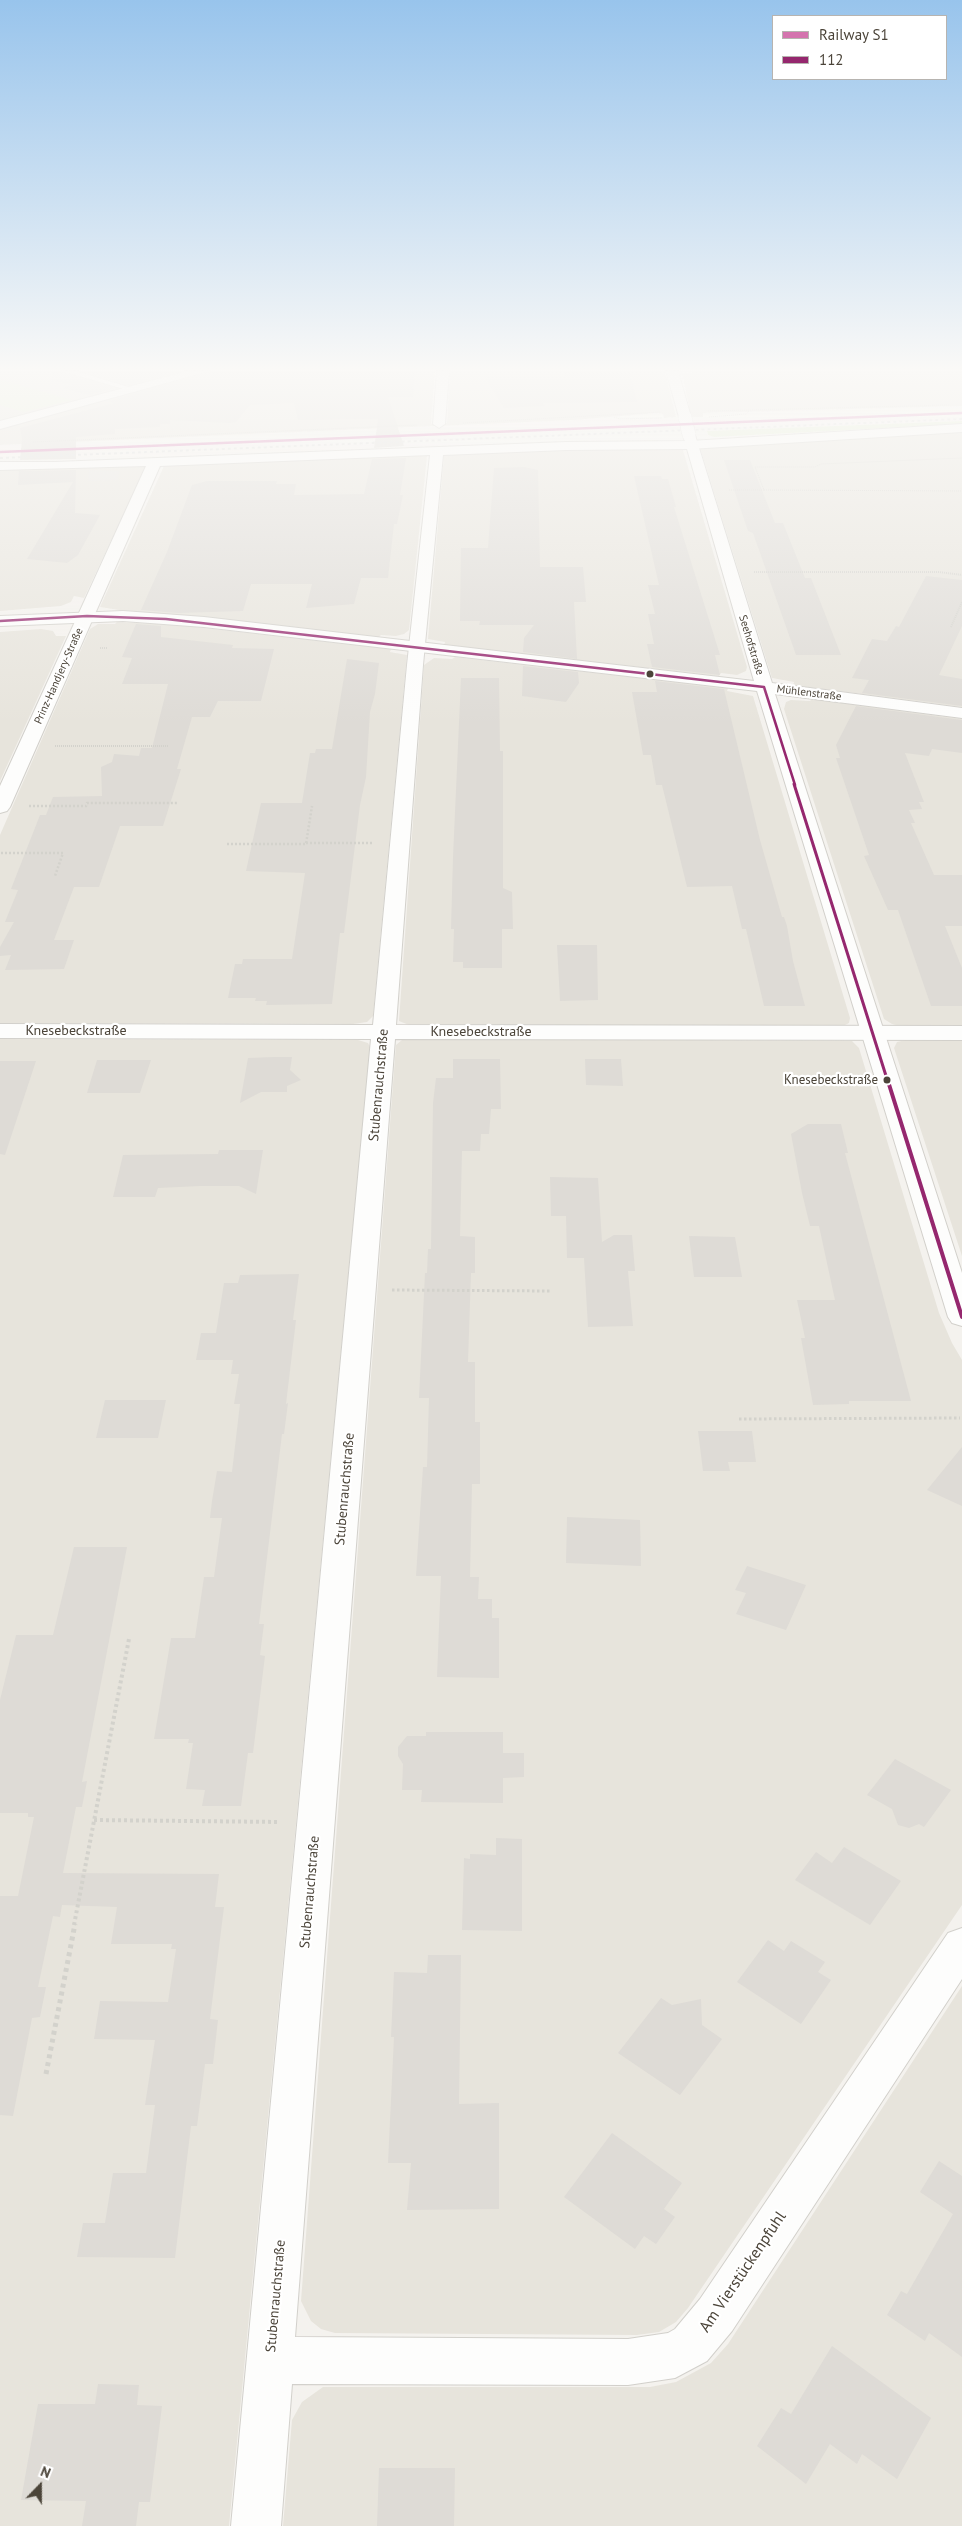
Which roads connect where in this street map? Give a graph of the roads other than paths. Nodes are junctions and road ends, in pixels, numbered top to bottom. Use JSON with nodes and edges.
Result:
{"nodes":[{"id":1,"x":143,"y":489,"type":"edge"},
{"id":2,"x":433,"y":489,"type":"edge"},
{"id":3,"x":704,"y":489,"type":"edge"},
{"id":4,"x":87,"y":616,"type":"junction"},
{"id":5,"x":0,"y":621,"type":"edge"},
{"id":6,"x":417,"y":647,"type":"junction"},
{"id":7,"x":764,"y":687,"type":"junction"},
{"id":8,"x":962,"y":713,"type":"edge"},
{"id":9,"x":0,"y":808,"type":"edge"},
{"id":10,"x":0,"y":1031,"type":"edge"},
{"id":11,"x":384,"y":1032,"type":"junction"},
{"id":12,"x":872,"y":1033,"type":"junction"},
{"id":13,"x":962,"y":1033,"type":"edge"},
{"id":14,"x":962,"y":1317,"type":"edge"},
{"id":15,"x":962,"y":1945,"type":"edge"},
{"id":16,"x":270,"y":2360,"type":"junction"},
{"id":17,"x":256,"y":2526,"type":"edge"}],
"edges":[{"from":1,"to":4,"type":"street","name":"Prinz-Handjery-Straße"},
{"from":2,"to":6,"type":"street","name":"Stubenrauchstraße"},
{"from":3,"to":7,"type":"street","name":"Seehofstraße"},
{"from":4,"to":5,"type":"street","name":"Mühlenstraße"},
{"from":4,"to":6,"type":"street","name":"Mühlenstraße"},
{"from":4,"to":9,"type":"street","name":"Prinz-Handjery-Straße"},
{"from":6,"to":7,"type":"street","name":"Mühlenstraße"},
{"from":6,"to":11,"type":"street","name":"Stubenrauchstraße"},
{"from":7,"to":8,"type":"street","name":"Mühlenstraße"},
{"from":7,"to":12,"type":"street","name":"Seehofstraße"},
{"from":10,"to":11,"type":"street","name":"Knesebeckstraße"},
{"from":11,"to":12,"type":"street","name":"Knesebeckstraße"},
{"from":11,"to":16,"type":"street","name":"Stubenrauchstraße"},
{"from":12,"to":13,"type":"street","name":"Knesebeckstraße"},
{"from":12,"to":14,"type":"street","name":"Seehofstraße"},
{"from":15,"to":16,"type":"street","name":"Am Vierstückenpfuhl"},
{"from":16,"to":17,"type":"street","name":"Stubenrauchstraße"}]}
